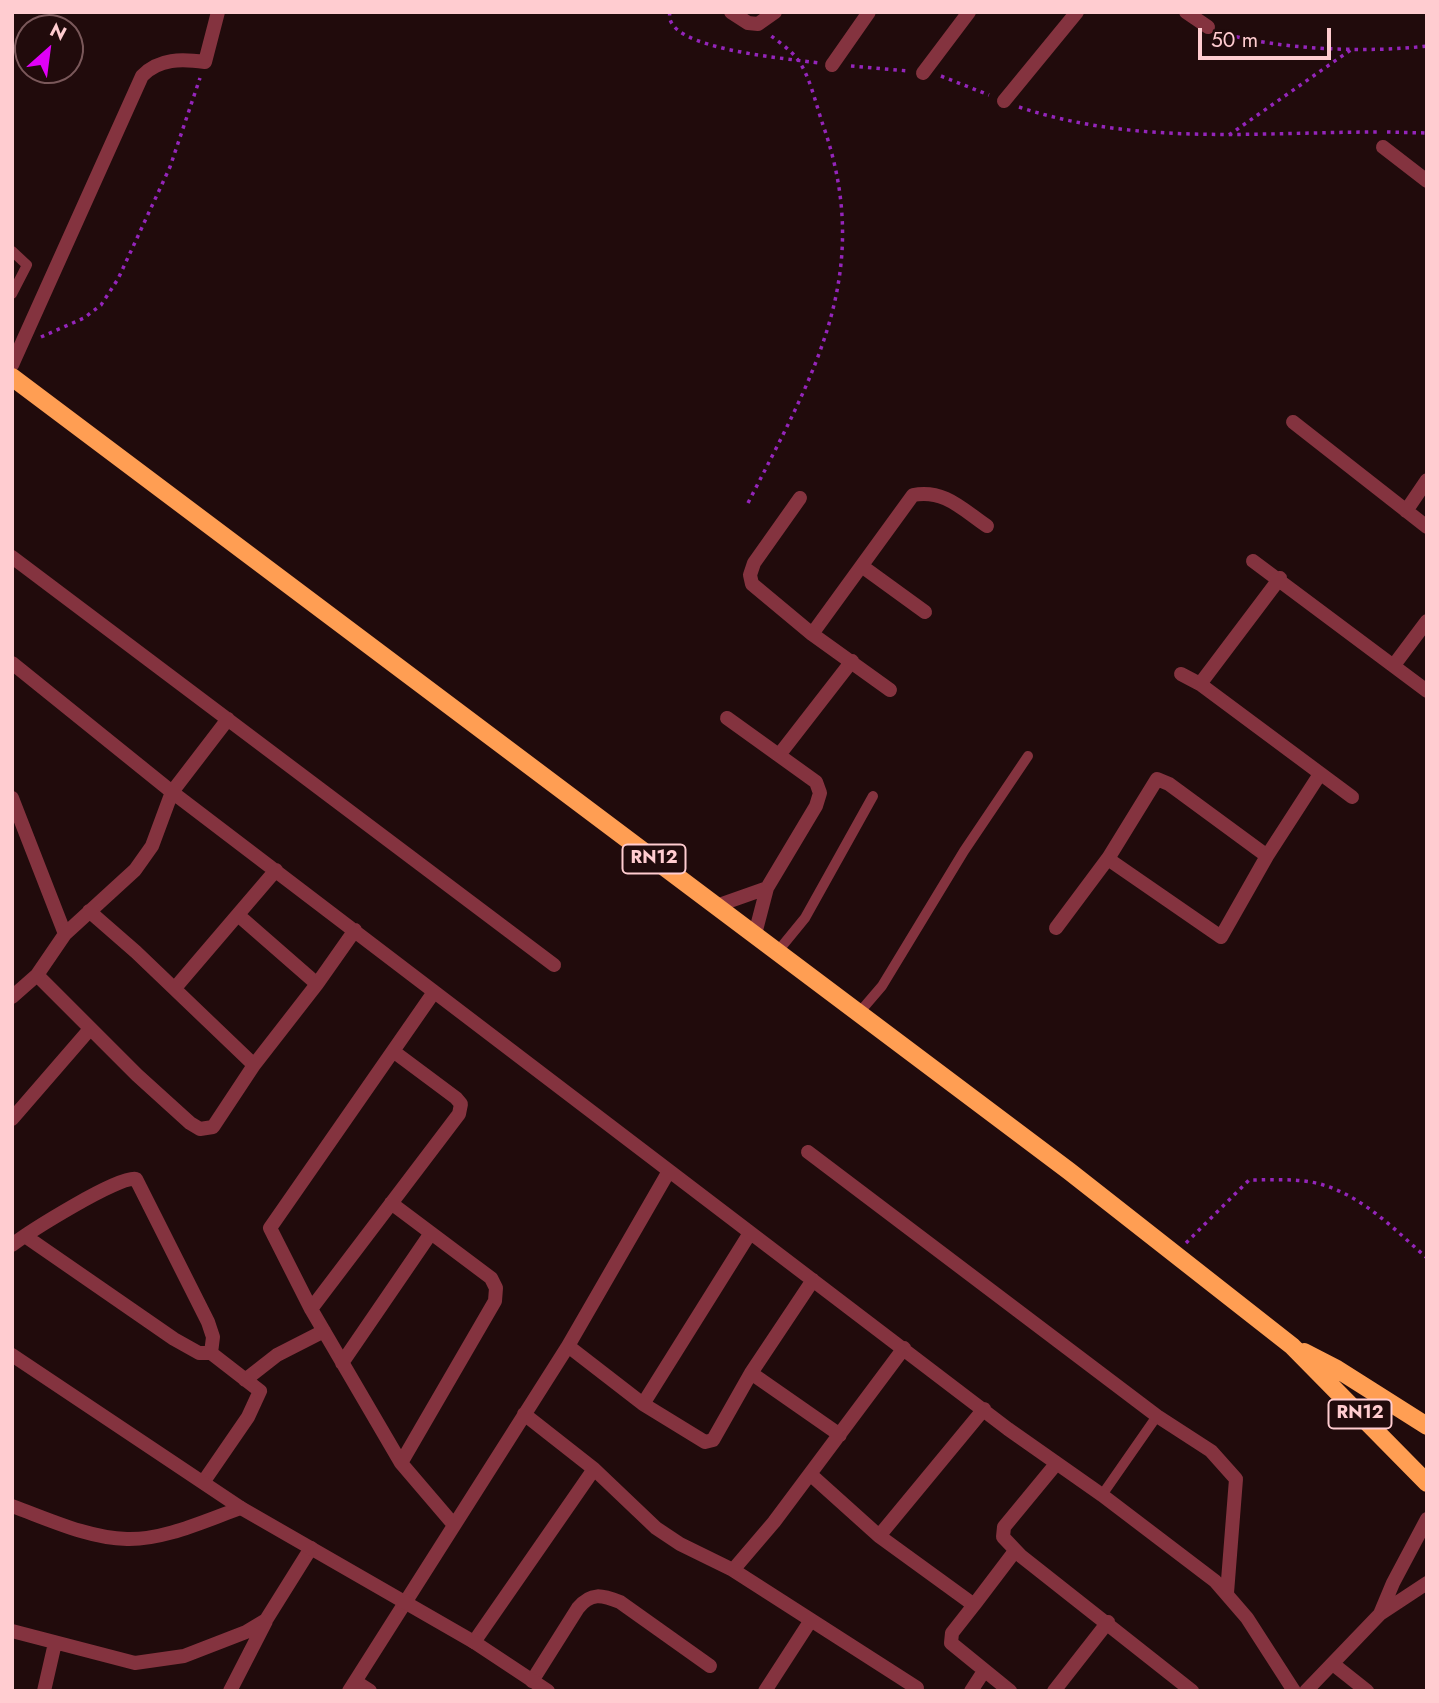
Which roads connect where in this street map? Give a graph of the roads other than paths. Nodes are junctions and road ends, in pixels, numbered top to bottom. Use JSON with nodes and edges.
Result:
{"nodes":[{"id":1,"x":218,"y":12,"type":"edge"},
{"id":2,"x":730,"y":12,"type":"edge"},
{"id":3,"x":775,"y":12,"type":"edge"},
{"id":4,"x":869,"y":12,"type":"edge"},
{"id":5,"x":969,"y":12,"type":"edge"},
{"id":6,"x":1077,"y":12,"type":"edge"},
{"id":7,"x":1186,"y":12,"type":"edge"},
{"id":8,"x":1208,"y":27,"type":"road end"},
{"id":9,"x":832,"y":65,"type":"dead end"},
{"id":10,"x":923,"y":73,"type":"dead end"},
{"id":11,"x":1004,"y":101,"type":"road end"},
{"id":12,"x":1382,"y":147,"type":"dead end"},
{"id":13,"x":1427,"y":181,"type":"edge"},
{"id":14,"x":12,"y":251,"type":"edge"},
{"id":15,"x":13,"y":289,"type":"edge"},
{"id":16,"x":12,"y":365,"type":"edge"},
{"id":17,"x":12,"y":377,"type":"edge"},
{"id":18,"x":1293,"y":422,"type":"dead end"},
{"id":19,"x":1427,"y":480,"type":"edge"},
{"id":20,"x":800,"y":498,"type":"dead end"},
{"id":21,"x":1406,"y":511,"type":"junction"},
{"id":22,"x":987,"y":526,"type":"dead end"},
{"id":23,"x":1427,"y":527,"type":"edge"},
{"id":24,"x":12,"y":557,"type":"edge"},
{"id":25,"x":1253,"y":561,"type":"dead end"},
{"id":26,"x":863,"y":567,"type":"junction"},
{"id":27,"x":1280,"y":579,"type":"junction"},
{"id":28,"x":925,"y":612,"type":"dead end"},
{"id":29,"x":1427,"y":621,"type":"edge"},
{"id":30,"x":812,"y":634,"type":"junction"},
{"id":31,"x":852,"y":661,"type":"junction"},
{"id":32,"x":12,"y":663,"type":"edge"},
{"id":33,"x":1394,"y":665,"type":"junction"},
{"id":34,"x":1181,"y":674,"type":"dead end"},
{"id":35,"x":1200,"y":684,"type":"junction"},
{"id":36,"x":890,"y":690,"type":"dead end"},
{"id":37,"x":1427,"y":691,"type":"edge"},
{"id":38,"x":727,"y":718,"type":"dead end"},
{"id":39,"x":228,"y":719,"type":"junction"},
{"id":40,"x":779,"y":755,"type":"junction"},
{"id":41,"x":1028,"y":756,"type":"dead end"},
{"id":42,"x":1320,"y":774,"type":"junction"},
{"id":43,"x":172,"y":792,"type":"junction"},
{"id":44,"x":873,"y":796,"type":"dead end"},
{"id":45,"x":1352,"y":797,"type":"dead end"},
{"id":46,"x":12,"y":798,"type":"edge"},
{"id":47,"x":1267,"y":856,"type":"junction"},
{"id":48,"x":1108,"y":859,"type":"junction"},
{"id":49,"x":276,"y":870,"type":"junction"},
{"id":50,"x":767,"y":888,"type":"junction"},
{"id":51,"x":716,"y":906,"type":"junction"},
{"id":52,"x":89,"y":911,"type":"junction"},
{"id":53,"x":238,"y":915,"type":"junction"},
{"id":54,"x":1056,"y":929,"type":"dead end"},
{"id":55,"x":355,"y":930,"type":"junction"},
{"id":56,"x":65,"y":934,"type":"junction"},
{"id":57,"x":755,"y":934,"type":"junction"},
{"id":58,"x":778,"y":951,"type":"junction"},
{"id":59,"x":554,"y":965,"type":"dead end"},
{"id":60,"x":37,"y":975,"type":"junction"},
{"id":61,"x":317,"y":984,"type":"junction"},
{"id":62,"x":175,"y":988,"type":"junction"},
{"id":63,"x":434,"y":992,"type":"junction"},
{"id":64,"x":12,"y":997,"type":"edge"},
{"id":65,"x":859,"y":1014,"type":"junction"},
{"id":66,"x":90,"y":1030,"type":"junction"},
{"id":67,"x":393,"y":1051,"type":"junction"},
{"id":68,"x":254,"y":1065,"type":"junction"},
{"id":69,"x":12,"y":1119,"type":"edge"},
{"id":70,"x":808,"y":1152,"type":"dead end"},
{"id":71,"x":669,"y":1171,"type":"junction"},
{"id":72,"x":391,"y":1203,"type":"junction"},
{"id":73,"x":431,"y":1233,"type":"junction"},
{"id":74,"x":750,"y":1233,"type":"junction"},
{"id":75,"x":25,"y":1236,"type":"junction"},
{"id":76,"x":12,"y":1245,"type":"edge"},
{"id":77,"x":813,"y":1280,"type":"junction"},
{"id":78,"x":311,"y":1309,"type":"junction"},
{"id":79,"x":324,"y":1331,"type":"junction"},
{"id":80,"x":568,"y":1346,"type":"junction"},
{"id":81,"x":1292,"y":1346,"type":"junction"},
{"id":82,"x":904,"y":1348,"type":"junction"},
{"id":83,"x":211,"y":1353,"type":"junction"},
{"id":84,"x":12,"y":1355,"type":"edge"},
{"id":85,"x":342,"y":1363,"type":"junction"},
{"id":86,"x":751,"y":1373,"type":"junction"},
{"id":87,"x":245,"y":1380,"type":"junction"},
{"id":88,"x":643,"y":1404,"type":"junction"},
{"id":89,"x":984,"y":1409,"type":"junction"},
{"id":90,"x":524,"y":1414,"type":"junction"},
{"id":91,"x":1157,"y":1416,"type":"junction"},
{"id":92,"x":1427,"y":1426,"type":"edge"},
{"id":93,"x":840,"y":1435,"type":"junction"},
{"id":94,"x":401,"y":1463,"type":"junction"},
{"id":95,"x":1056,"y":1464,"type":"junction"},
{"id":96,"x":594,"y":1469,"type":"junction"},
{"id":97,"x":810,"y":1474,"type":"junction"},
{"id":98,"x":204,"y":1481,"type":"junction"},
{"id":99,"x":1427,"y":1483,"type":"edge"},
{"id":100,"x":1102,"y":1495,"type":"junction"},
{"id":101,"x":12,"y":1506,"type":"edge"},
{"id":102,"x":241,"y":1508,"type":"junction"},
{"id":103,"x":1427,"y":1519,"type":"edge"},
{"id":104,"x":454,"y":1525,"type":"junction"},
{"id":105,"x":878,"y":1536,"type":"junction"},
{"id":106,"x":311,"y":1548,"type":"junction"},
{"id":107,"x":1015,"y":1551,"type":"junction"},
{"id":108,"x":733,"y":1570,"type":"junction"},
{"id":109,"x":1427,"y":1583,"type":"edge"},
{"id":110,"x":1227,"y":1593,"type":"junction"},
{"id":111,"x":404,"y":1604,"type":"junction"},
{"id":112,"x":974,"y":1605,"type":"junction"},
{"id":113,"x":1380,"y":1614,"type":"junction"},
{"id":114,"x":266,"y":1620,"type":"junction"},
{"id":115,"x":811,"y":1620,"type":"junction"},
{"id":116,"x":1108,"y":1622,"type":"junction"},
{"id":117,"x":12,"y":1631,"type":"edge"},
{"id":118,"x":474,"y":1642,"type":"junction"},
{"id":119,"x":55,"y":1643,"type":"junction"},
{"id":120,"x":1334,"y":1664,"type":"junction"},
{"id":121,"x":710,"y":1666,"type":"dead end"},
{"id":122,"x":984,"y":1671,"type":"junction"},
{"id":123,"x":532,"y":1681,"type":"junction"},
{"id":124,"x":352,"y":1686,"type":"edge"},
{"id":125,"x":918,"y":1688,"type":"dead end"},
{"id":126,"x":44,"y":1691,"type":"edge"},
{"id":127,"x":229,"y":1691,"type":"edge"},
{"id":128,"x":370,"y":1691,"type":"edge"},
{"id":129,"x":548,"y":1691,"type":"edge"},
{"id":130,"x":765,"y":1691,"type":"edge"},
{"id":131,"x":971,"y":1691,"type":"edge"},
{"id":132,"x":1010,"y":1691,"type":"edge"},
{"id":133,"x":1054,"y":1691,"type":"edge"},
{"id":134,"x":1192,"y":1691,"type":"edge"},
{"id":135,"x":1294,"y":1691,"type":"edge"},
{"id":136,"x":1306,"y":1691,"type":"edge"},
{"id":137,"x":1367,"y":1691,"type":"edge"}],
"edges":[{"from":1,"to":16,"type":"street"},
{"from":2,"to":3,"type":"street"},
{"from":4,"to":9,"type":"street"},
{"from":5,"to":10,"type":"street"},
{"from":6,"to":11,"type":"street"},
{"from":7,"to":8,"type":"street"},
{"from":12,"to":13,"type":"street"},
{"from":14,"to":15,"type":"lane"},
{"from":17,"to":51,"type":"main road","number":"RN12"},
{"from":18,"to":21,"type":"street"},
{"from":19,"to":21,"type":"street"},
{"from":20,"to":30,"type":"street"},
{"from":21,"to":23,"type":"street"},
{"from":22,"to":26,"type":"street"},
{"from":24,"to":39,"type":"street"},
{"from":25,"to":27,"type":"street"},
{"from":26,"to":28,"type":"street"},
{"from":26,"to":30,"type":"street"},
{"from":27,"to":33,"type":"street"},
{"from":27,"to":35,"type":"street"},
{"from":29,"to":33,"type":"street"},
{"from":30,"to":31,"type":"street"},
{"from":31,"to":36,"type":"street"},
{"from":31,"to":40,"type":"street"},
{"from":32,"to":43,"type":"street"},
{"from":33,"to":37,"type":"street"},
{"from":34,"to":35,"type":"street"},
{"from":35,"to":42,"type":"street"},
{"from":38,"to":40,"type":"street"},
{"from":39,"to":43,"type":"street"},
{"from":39,"to":59,"type":"street"},
{"from":40,"to":50,"type":"street"},
{"from":41,"to":65,"type":"lane"},
{"from":42,"to":45,"type":"street"},
{"from":42,"to":47,"type":"street"},
{"from":43,"to":49,"type":"street"},
{"from":43,"to":52,"type":"street"},
{"from":44,"to":58,"type":"lane"},
{"from":46,"to":56,"type":"street"},
{"from":47,"to":48,"type":"street"},
{"from":47,"to":48,"type":"street"},
{"from":48,"to":54,"type":"street"},
{"from":49,"to":53,"type":"street"},
{"from":49,"to":55,"type":"street"},
{"from":50,"to":51,"type":"street"},
{"from":50,"to":57,"type":"street"},
{"from":51,"to":57,"type":"main road","number":"RN12"},
{"from":52,"to":56,"type":"street"},
{"from":52,"to":62,"type":"street"},
{"from":53,"to":61,"type":"street"},
{"from":53,"to":62,"type":"street"},
{"from":55,"to":61,"type":"street"},
{"from":55,"to":63,"type":"street"},
{"from":56,"to":60,"type":"street"},
{"from":57,"to":58,"type":"main road","number":"RN12"},
{"from":58,"to":65,"type":"main road","number":"RN12"},
{"from":60,"to":64,"type":"street"},
{"from":60,"to":66,"type":"street"},
{"from":61,"to":68,"type":"street"},
{"from":62,"to":68,"type":"street"},
{"from":63,"to":67,"type":"street"},
{"from":63,"to":71,"type":"street"},
{"from":65,"to":81,"type":"main road","number":"RN12"},
{"from":66,"to":68,"type":"street"},
{"from":66,"to":69,"type":"street"},
{"from":67,"to":72,"type":"street"},
{"from":67,"to":78,"type":"street"},
{"from":70,"to":91,"type":"street"},
{"from":71,"to":74,"type":"street"},
{"from":71,"to":80,"type":"street"},
{"from":72,"to":73,"type":"street"},
{"from":72,"to":78,"type":"street"},
{"from":73,"to":85,"type":"street"},
{"from":73,"to":94,"type":"street"},
{"from":74,"to":77,"type":"street"},
{"from":74,"to":88,"type":"street"},
{"from":75,"to":76,"type":"street"},
{"from":75,"to":83,"type":"street"},
{"from":75,"to":83,"type":"street"},
{"from":77,"to":82,"type":"street"},
{"from":77,"to":86,"type":"street"},
{"from":78,"to":79,"type":"street"},
{"from":79,"to":85,"type":"street"},
{"from":79,"to":87,"type":"street"},
{"from":80,"to":88,"type":"street"},
{"from":80,"to":90,"type":"street"},
{"from":81,"to":92,"type":"main road","number":"RN12"},
{"from":81,"to":99,"type":"main road","number":"RN12"},
{"from":82,"to":89,"type":"street"},
{"from":82,"to":93,"type":"street"},
{"from":83,"to":87,"type":"street"},
{"from":84,"to":98,"type":"street"},
{"from":85,"to":94,"type":"street"},
{"from":86,"to":88,"type":"street"},
{"from":86,"to":93,"type":"street"},
{"from":87,"to":98,"type":"street"},
{"from":89,"to":95,"type":"street"},
{"from":89,"to":105,"type":"street"},
{"from":90,"to":96,"type":"street"},
{"from":90,"to":104,"type":"street"},
{"from":91,"to":100,"type":"lane"},
{"from":91,"to":110,"type":"street"},
{"from":93,"to":97,"type":"street"},
{"from":94,"to":104,"type":"street"},
{"from":95,"to":100,"type":"street"},
{"from":95,"to":107,"type":"street"},
{"from":96,"to":108,"type":"street"},
{"from":96,"to":118,"type":"street"},
{"from":97,"to":105,"type":"street"},
{"from":97,"to":108,"type":"street"},
{"from":98,"to":102,"type":"street"},
{"from":100,"to":110,"type":"street"},
{"from":101,"to":102,"type":"street"},
{"from":102,"to":106,"type":"street"},
{"from":103,"to":113,"type":"street"},
{"from":104,"to":111,"type":"street"},
{"from":105,"to":112,"type":"street"},
{"from":106,"to":111,"type":"street"},
{"from":106,"to":114,"type":"street"},
{"from":107,"to":112,"type":"street"},
{"from":107,"to":116,"type":"street"},
{"from":108,"to":115,"type":"street"},
{"from":109,"to":113,"type":"street"},
{"from":110,"to":135,"type":"street"},
{"from":111,"to":118,"type":"street"},
{"from":111,"to":124,"type":"street"},
{"from":112,"to":122,"type":"street"},
{"from":113,"to":120,"type":"street"},
{"from":114,"to":119,"type":"street"},
{"from":114,"to":127,"type":"street"},
{"from":115,"to":125,"type":"street"},
{"from":115,"to":130,"type":"street"},
{"from":116,"to":133,"type":"street"},
{"from":116,"to":134,"type":"street"},
{"from":117,"to":119,"type":"street"},
{"from":118,"to":123,"type":"street"},
{"from":119,"to":126,"type":"street"},
{"from":120,"to":136,"type":"street"},
{"from":120,"to":137,"type":"street"},
{"from":121,"to":123,"type":"street"},
{"from":122,"to":131,"type":"street"},
{"from":122,"to":132,"type":"street"},
{"from":123,"to":129,"type":"street"},
{"from":124,"to":128,"type":"street"}]}
